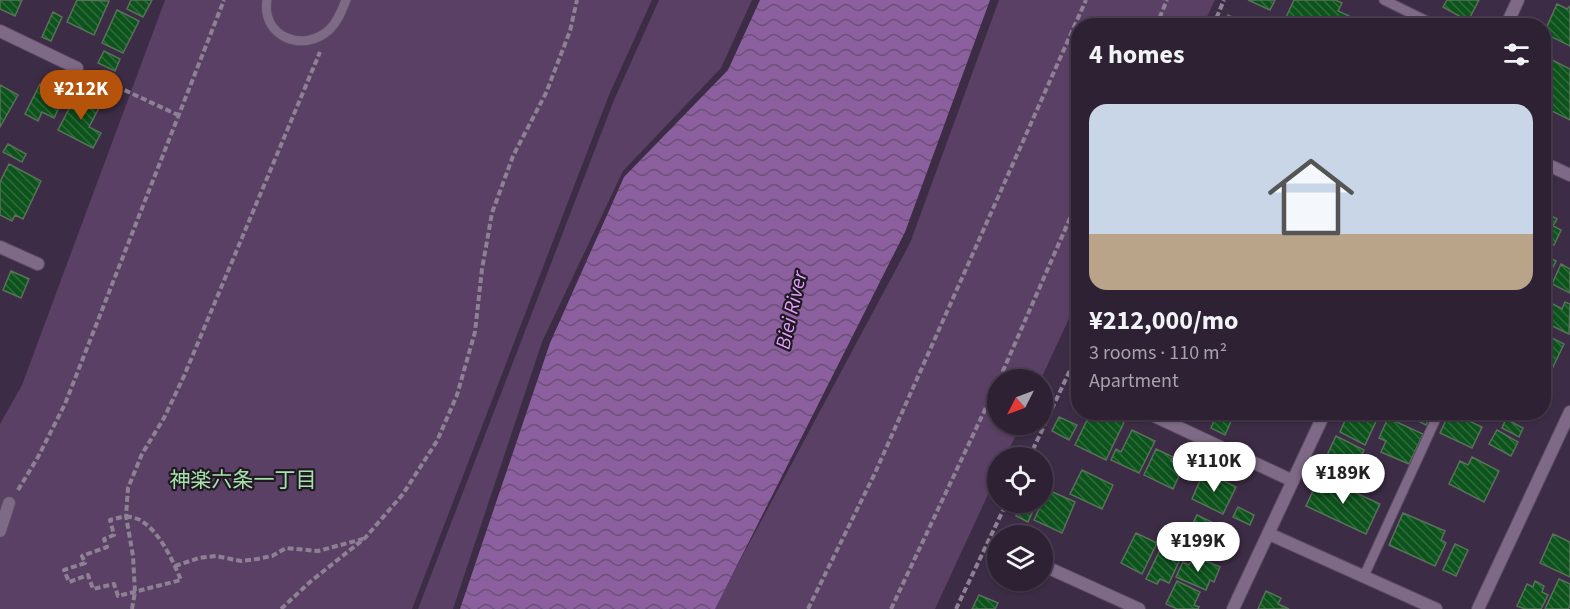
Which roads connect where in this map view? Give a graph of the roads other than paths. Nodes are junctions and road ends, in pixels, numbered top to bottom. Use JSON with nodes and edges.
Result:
{"nodes":[{"id":1,"x":267,"y":0,"type":"edge"},
{"id":2,"x":346,"y":0,"type":"edge"},
{"id":3,"x":1384,"y":0,"type":"edge"},
{"id":4,"x":1518,"y":0,"type":"edge"},
{"id":5,"x":1421,"y":18,"type":"edge"},
{"id":6,"x":1510,"y":18,"type":"edge"},
{"id":7,"x":0,"y":31,"type":"edge"},
{"id":8,"x":77,"y":68,"type":"dead end"},
{"id":9,"x":1551,"y":166,"type":"edge"},
{"id":10,"x":1570,"y":175,"type":"edge"},
{"id":11,"x":0,"y":247,"type":"edge"},
{"id":12,"x":38,"y":264,"type":"dead end"},
{"id":13,"x":1570,"y":412,"type":"edge"},
{"id":14,"x":1163,"y":420,"type":"edge"},
{"id":15,"x":1321,"y":420,"type":"edge"},
{"id":16,"x":1435,"y":420,"type":"edge"},
{"id":17,"x":1293,"y":482,"type":"junction"},
{"id":18,"x":9,"y":503,"type":"road end"},
{"id":19,"x":0,"y":531,"type":"edge"},
{"id":20,"x":1269,"y":534,"type":"junction"},
{"id":21,"x":1053,"y":570,"type":"edge"},
{"id":22,"x":1364,"y":576,"type":"junction"},
{"id":23,"x":1139,"y":609,"type":"edge"},
{"id":24,"x":1233,"y":609,"type":"edge"},
{"id":25,"x":1436,"y":609,"type":"edge"},
{"id":26,"x":1478,"y":609,"type":"edge"}],
"edges":[{"from":1,"to":2,"type":"lane"},
{"from":3,"to":5,"type":"lane"},
{"from":4,"to":6,"type":"street"},
{"from":7,"to":8,"type":"street"},
{"from":9,"to":10,"type":"street"},
{"from":11,"to":12,"type":"street"},
{"from":13,"to":26,"type":"street"},
{"from":14,"to":17,"type":"street"},
{"from":15,"to":17,"type":"street"},
{"from":16,"to":22,"type":"lane"},
{"from":17,"to":20,"type":"street"},
{"from":18,"to":19,"type":"street"},
{"from":20,"to":22,"type":"street"},
{"from":20,"to":24,"type":"street"},
{"from":21,"to":23,"type":"street"},
{"from":22,"to":25,"type":"street"}]}
